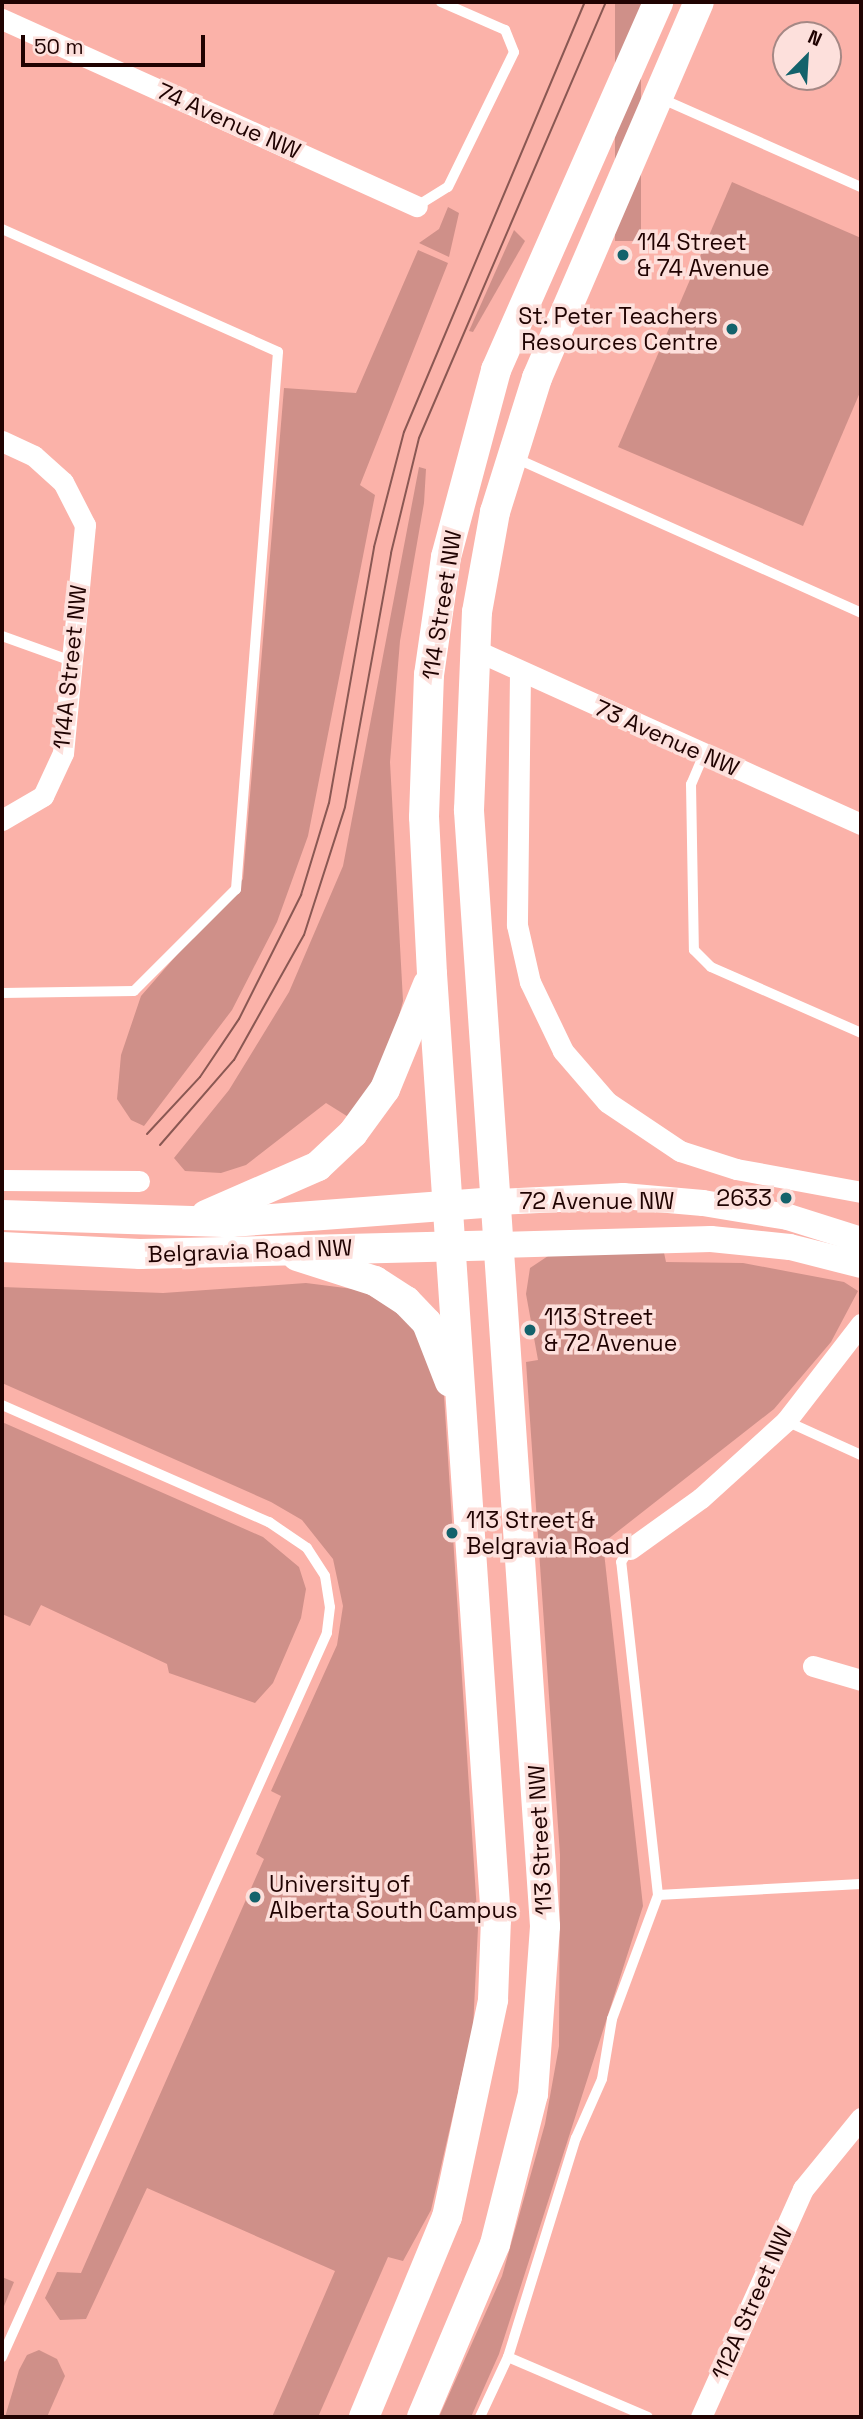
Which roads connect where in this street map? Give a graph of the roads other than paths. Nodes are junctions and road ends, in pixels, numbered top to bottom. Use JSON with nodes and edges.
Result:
{"nodes":[{"id":1,"x":441,"y":2,"type":"edge"},
{"id":2,"x":658,"y":2,"type":"edge"},
{"id":3,"x":699,"y":2,"type":"edge"},
{"id":4,"x":2,"y":19,"type":"edge"},
{"id":5,"x":657,"y":97,"type":"junction"},
{"id":6,"x":861,"y":187,"type":"edge"},
{"id":7,"x":417,"y":206,"type":"joint"},
{"id":8,"x":2,"y":229,"type":"edge"},
{"id":9,"x":2,"y":441,"type":"edge"},
{"id":10,"x":510,"y":456,"type":"junction"},
{"id":11,"x":861,"y":613,"type":"edge"},
{"id":12,"x":2,"y":636,"type":"edge"},
{"id":13,"x":472,"y":649,"type":"junction"},
{"id":14,"x":72,"y":661,"type":"junction"},
{"id":15,"x":520,"y":672,"type":"junction"},
{"id":16,"x":704,"y":754,"type":"junction"},
{"id":17,"x":2,"y":820,"type":"edge"},
{"id":18,"x":861,"y":824,"type":"edge"},
{"id":19,"x":432,"y":974,"type":"junction"},
{"id":20,"x":2,"y":992,"type":"edge"},
{"id":21,"x":861,"y":1034,"type":"edge"},
{"id":22,"x":2,"y":1180,"type":"edge"},
{"id":23,"x":139,"y":1181,"type":"dead end"},
{"id":24,"x":861,"y":1192,"type":"edge"},
{"id":25,"x":496,"y":1202,"type":"junction"},
{"id":26,"x":703,"y":1203,"type":"junction"},
{"id":27,"x":449,"y":1206,"type":"junction"},
{"id":28,"x":2,"y":1215,"type":"edge"},
{"id":29,"x":195,"y":1219,"type":"junction"},
{"id":30,"x":861,"y":1240,"type":"edge"},
{"id":31,"x":498,"y":1245,"type":"junction"},
{"id":32,"x":2,"y":1247,"type":"edge"},
{"id":33,"x":270,"y":1247,"type":"junction"},
{"id":34,"x":453,"y":1247,"type":"junction"},
{"id":35,"x":861,"y":1265,"type":"edge"},
{"id":36,"x":453,"y":1280,"type":"junction"},
{"id":37,"x":861,"y":1324,"type":"edge"},
{"id":38,"x":2,"y":1405,"type":"edge"},
{"id":39,"x":786,"y":1421,"type":"junction"},
{"id":40,"x":463,"y":1432,"type":"junction"},
{"id":41,"x":861,"y":1455,"type":"edge"},
{"id":42,"x":631,"y":1549,"type":"joint"},
{"id":43,"x":813,"y":1666,"type":"dead end"},
{"id":44,"x":861,"y":1681,"type":"edge"},
{"id":45,"x":861,"y":1884,"type":"edge"},
{"id":46,"x":658,"y":1895,"type":"junction"},
{"id":47,"x":861,"y":2118,"type":"edge"},
{"id":48,"x":2,"y":2357,"type":"edge"},
{"id":49,"x":508,"y":2357,"type":"junction"},
{"id":50,"x":364,"y":2417,"type":"edge"},
{"id":51,"x":422,"y":2417,"type":"edge"},
{"id":52,"x":480,"y":2417,"type":"edge"},
{"id":53,"x":648,"y":2417,"type":"edge"},
{"id":54,"x":701,"y":2417,"type":"edge"}],
"edges":[{"from":1,"to":7,"type":"lane"},
{"from":2,"to":19,"type":"main road","name":"114 Street NW"},
{"from":3,"to":5,"type":"main road","name":"114 Street NW"},
{"from":4,"to":7,"type":"street","name":"74 Avenue NW"},
{"from":5,"to":6,"type":"lane"},
{"from":5,"to":10,"type":"main road","name":"114 Street NW"},
{"from":8,"to":20,"type":"lane"},
{"from":9,"to":14,"type":"street","name":"114A Street NW"},
{"from":10,"to":11,"type":"lane"},
{"from":10,"to":13,"type":"main road","name":"114 Street NW"},
{"from":12,"to":14,"type":"lane"},
{"from":13,"to":15,"type":"street","name":"73 Avenue NW"},
{"from":13,"to":25,"type":"main road","name":"114 Street NW"},
{"from":14,"to":17,"type":"street","name":"114A Street NW"},
{"from":15,"to":16,"type":"street","name":"73 Avenue NW"},
{"from":15,"to":24,"type":"street"},
{"from":16,"to":18,"type":"street","name":"73 Avenue NW"},
{"from":16,"to":21,"type":"lane"},
{"from":19,"to":27,"type":"main road","name":"114 Street NW"},
{"from":19,"to":29,"type":"main road"},
{"from":22,"to":23,"type":"street"},
{"from":25,"to":26,"type":"street","name":"72 Avenue NW"},
{"from":25,"to":27,"type":"main road","name":"Belgravia Road NW"},
{"from":25,"to":31,"type":"main road","name":"114 Street NW"},
{"from":26,"to":30,"type":"street","name":"72 Avenue NW"},
{"from":26,"to":31,"type":"street"},
{"from":27,"to":29,"type":"main road","name":"Belgravia Road NW"},
{"from":27,"to":34,"type":"main road","name":"114 Street NW"},
{"from":28,"to":29,"type":"main road","name":"Belgravia Road NW"},
{"from":31,"to":34,"type":"main road","name":"Belgravia Road NW"},
{"from":31,"to":35,"type":"street","name":"72 Avenue NW"},
{"from":31,"to":36,"type":"main road"},
{"from":31,"to":51,"type":"main road","name":"113 Street NW"},
{"from":32,"to":33,"type":"main road","name":"Belgravia Road NW"},
{"from":33,"to":34,"type":"main road","name":"Belgravia Road NW"},
{"from":33,"to":40,"type":"main road"},
{"from":34,"to":36,"type":"main road"},
{"from":36,"to":40,"type":"main road"},
{"from":37,"to":39,"type":"street"},
{"from":38,"to":48,"type":"lane"},
{"from":39,"to":41,"type":"lane"},
{"from":39,"to":42,"type":"street"},
{"from":40,"to":50,"type":"main road"},
{"from":42,"to":46,"type":"lane"},
{"from":43,"to":44,"type":"street"},
{"from":45,"to":46,"type":"lane"},
{"from":46,"to":49,"type":"lane"},
{"from":47,"to":54,"type":"street","name":"112A Street NW"},
{"from":49,"to":52,"type":"lane"},
{"from":49,"to":53,"type":"lane"}]}
